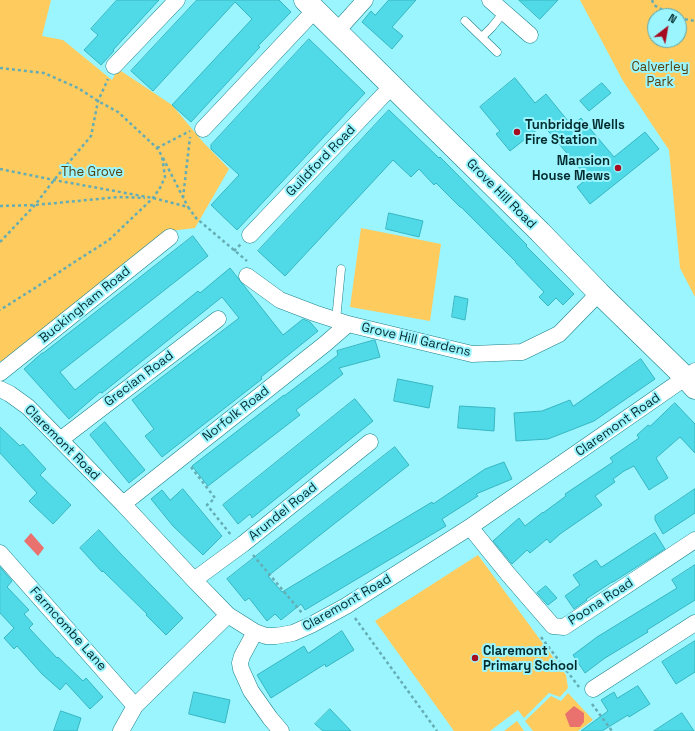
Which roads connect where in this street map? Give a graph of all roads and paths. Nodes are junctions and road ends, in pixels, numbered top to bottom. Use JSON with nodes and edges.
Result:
{"nodes":[{"id":1,"x":177,"y":0,"type":"edge"},
{"id":2,"x":364,"y":0,"type":"edge"},
{"id":3,"x":490,"y":0,"type":"edge"},
{"id":4,"x":652,"y":0,"type":"edge"},
{"id":5,"x":310,"y":5,"type":"edge"},
{"id":6,"x":659,"y":8,"type":"edge"},
{"id":7,"x":504,"y":12,"type":"junction"},
{"id":8,"x":465,"y":21,"type":"dead end"},
{"id":9,"x":337,"y":31,"type":"junction"},
{"id":10,"x":530,"y":35,"type":"dead end"},
{"id":11,"x":482,"y":37,"type":"junction"},
{"id":12,"x":497,"y":52,"type":"dead end"},
{"id":13,"x":114,"y":66,"type":"joint"},
{"id":14,"x":0,"y":68,"type":"edge"},
{"id":15,"x":392,"y":86,"type":"junction"},
{"id":16,"x":98,"y":101,"type":"junction"},
{"id":17,"x":204,"y":129,"type":"dead end"},
{"id":18,"x":157,"y":148,"type":"junction"},
{"id":19,"x":162,"y":156,"type":"junction"},
{"id":20,"x":0,"y":169,"type":"edge"},
{"id":21,"x":54,"y":180,"type":"junction"},
{"id":22,"x":153,"y":198,"type":"junction"},
{"id":23,"x":183,"y":198,"type":"junction"},
{"id":24,"x":35,"y":205,"type":"junction"},
{"id":25,"x":0,"y":206,"type":"edge"},
{"id":26,"x":188,"y":207,"type":"junction"},
{"id":27,"x":196,"y":218,"type":"dead end"},
{"id":28,"x":250,"y":235,"type":"dead end"},
{"id":29,"x":170,"y":237,"type":"dead end"},
{"id":30,"x":0,"y":242,"type":"edge"},
{"id":31,"x":341,"y":269,"type":"dead end"},
{"id":32,"x":247,"y":276,"type":"dead end"},
{"id":33,"x":599,"y":293,"type":"junction"},
{"id":34,"x":0,"y":310,"type":"edge"},
{"id":35,"x":218,"y":319,"type":"dead end"},
{"id":36,"x":342,"y":322,"type":"junction"},
{"id":37,"x":0,"y":373,"type":"edge"},
{"id":38,"x":692,"y":379,"type":"edge"},
{"id":39,"x":0,"y":389,"type":"edge"},
{"id":40,"x":60,"y":440,"type":"junction"},
{"id":41,"x":370,"y":442,"type":"dead end"},
{"id":42,"x":183,"y":456,"type":"junction"},
{"id":43,"x":123,"y":504,"type":"junction"},
{"id":44,"x":470,"y":527,"type":"junction"},
{"id":45,"x":695,"y":540,"type":"edge"},
{"id":46,"x":242,"y":545,"type":"junction"},
{"id":47,"x":0,"y":553,"type":"edge"},
{"id":48,"x":194,"y":580,"type":"junction"},
{"id":49,"x":346,"y":606,"type":"junction"},
{"id":50,"x":228,"y":615,"type":"junction"},
{"id":51,"x":695,"y":623,"type":"edge"},
{"id":52,"x":311,"y":625,"type":"junction"},
{"id":53,"x":255,"y":632,"type":"junction"},
{"id":54,"x":538,"y":633,"type":"dead end"},
{"id":55,"x":588,"y":693,"type":"junction"},
{"id":56,"x":135,"y":706,"type":"junction"},
{"id":57,"x":121,"y":731,"type":"edge"},
{"id":58,"x":281,"y":731,"type":"edge"},
{"id":59,"x":437,"y":731,"type":"edge"},
{"id":60,"x":612,"y":731,"type":"edge"}],
"edges":[{"from":1,"to":13,"type":"street"},
{"from":2,"to":9,"type":"street"},
{"from":3,"to":7,"type":"street"},
{"from":4,"to":6,"type":"path"},
{"from":5,"to":9,"type":"main road","name":"Grove Hill Road"},
{"from":5,"to":17,"type":"street"},
{"from":7,"to":10,"type":"street"},
{"from":7,"to":11,"type":"lane"},
{"from":8,"to":11,"type":"lane"},
{"from":9,"to":15,"type":"main road","name":"Grove Hill Road"},
{"from":11,"to":12,"type":"lane"},
{"from":13,"to":16,"type":"path"},
{"from":14,"to":16,"type":"path"},
{"from":15,"to":28,"type":"street","name":"Guildford Road"},
{"from":15,"to":33,"type":"main road","name":"Grove Hill Road"},
{"from":16,"to":18,"type":"path"},
{"from":16,"to":21,"type":"path"},
{"from":18,"to":19,"type":"path"},
{"from":18,"to":23,"type":"path"},
{"from":19,"to":22,"type":"path"},
{"from":19,"to":23,"type":"path"},
{"from":20,"to":21,"type":"path"},
{"from":21,"to":22,"type":"path"},
{"from":21,"to":24,"type":"path"},
{"from":22,"to":24,"type":"path"},
{"from":22,"to":26,"type":"path"},
{"from":22,"to":34,"type":"path"},
{"from":23,"to":26,"type":"path"},
{"from":24,"to":25,"type":"path"},
{"from":24,"to":30,"type":"path"},
{"from":26,"to":27,"type":"path"},
{"from":29,"to":37,"type":"street","name":"Buckingham Road"},
{"from":31,"to":36,"type":"lane"},
{"from":32,"to":36,"type":"street","name":"Grove Hill Gardens"},
{"from":33,"to":36,"type":"street","name":"Grove Hill Gardens"},
{"from":33,"to":38,"type":"main road","name":"Grove Hill Road"},
{"from":35,"to":40,"type":"street","name":"Grecian Road"},
{"from":36,"to":42,"type":"street","name":"Norfolk Road"},
{"from":38,"to":44,"type":"street","name":"Claremont Road"},
{"from":39,"to":40,"type":"street","name":"Claremont Road"},
{"from":40,"to":43,"type":"street","name":"Claremont Road"},
{"from":41,"to":46,"type":"street","name":"Arundel Road"},
{"from":42,"to":43,"type":"street","name":"Norfolk Road"},
{"from":42,"to":46,"type":"path"},
{"from":43,"to":48,"type":"street","name":"Claremont Road"},
{"from":44,"to":45,"type":"street","name":"Poona Road"},
{"from":44,"to":49,"type":"street","name":"Claremont Road"},
{"from":46,"to":48,"type":"street","name":"Arundel Road"},
{"from":46,"to":52,"type":"path"},
{"from":47,"to":56,"type":"street","name":"Farmcombe Lane"},
{"from":48,"to":50,"type":"street","name":"Claremont Road"},
{"from":49,"to":52,"type":"street","name":"Claremont Road"},
{"from":49,"to":59,"type":"path"},
{"from":50,"to":53,"type":"street","name":"Claremont Road"},
{"from":50,"to":56,"type":"street"},
{"from":51,"to":55,"type":"street"},
{"from":52,"to":53,"type":"street","name":"Claremont Road"},
{"from":53,"to":58,"type":"street"},
{"from":54,"to":55,"type":"path"},
{"from":55,"to":60,"type":"path"},
{"from":56,"to":57,"type":"street"}]}
